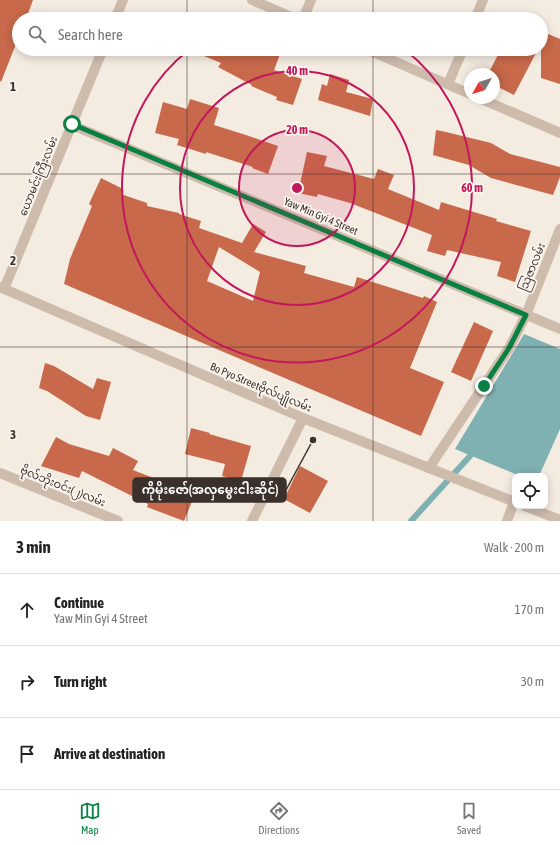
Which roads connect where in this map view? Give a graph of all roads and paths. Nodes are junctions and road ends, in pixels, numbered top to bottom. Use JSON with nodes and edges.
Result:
{"nodes":[{"id":1,"x":123,"y":0,"type":"edge"},
{"id":2,"x":252,"y":0,"type":"edge"},
{"id":3,"x":311,"y":0,"type":"edge"},
{"id":4,"x":483,"y":0,"type":"edge"},
{"id":5,"x":118,"y":12,"type":"edge"},
{"id":6,"x":280,"y":12,"type":"edge"},
{"id":7,"x":306,"y":12,"type":"edge"},
{"id":8,"x":478,"y":12,"type":"edge"},
{"id":9,"x":100,"y":56,"type":"edge"},
{"id":10,"x":382,"y":56,"type":"edge"},
{"id":11,"x":460,"y":56,"type":"edge"},
{"id":12,"x":448,"y":84,"type":"junction"},
{"id":13,"x":464,"y":91,"type":"edge"},
{"id":14,"x":494,"y":104,"type":"edge"},
{"id":15,"x":72,"y":124,"type":"junction"},
{"id":16,"x":560,"y":133,"type":"edge"},
{"id":17,"x":560,"y":229,"type":"edge"},
{"id":18,"x":2,"y":288,"type":"edge"},
{"id":19,"x":526,"y":315,"type":"junction"},
{"id":20,"x":560,"y":329,"type":"edge"},
{"id":21,"x":303,"y":418,"type":"junction"},
{"id":22,"x":429,"y":468,"type":"junction"},
{"id":23,"x":0,"y":473,"type":"edge"},
{"id":24,"x":512,"y":501,"type":"edge"},
{"id":25,"x":512,"y":509,"type":"edge"},
{"id":26,"x":532,"y":509,"type":"edge"},
{"id":27,"x":560,"y":520,"type":"edge"},
{"id":28,"x":118,"y":521,"type":"edge"},
{"id":29,"x":252,"y":521,"type":"edge"},
{"id":30,"x":507,"y":521,"type":"edge"}],
"edges":[{"from":1,"to":5,"type":"street"},
{"from":2,"to":6,"type":"street"},
{"from":3,"to":7,"type":"street"},
{"from":4,"to":8,"type":"street"},
{"from":9,"to":15,"type":"street","name":"ယောမင်းကြီးလမ်း"},
{"from":10,"to":12,"type":"street"},
{"from":11,"to":12,"type":"street"},
{"from":12,"to":13,"type":"street"},
{"from":14,"to":16,"type":"street"},
{"from":15,"to":18,"type":"street","name":"ယောမင်းကြီးလမ်း"},
{"from":15,"to":19,"type":"street","name":"Yaw Min Gyi 4 Street"},
{"from":17,"to":19,"type":"street","name":"သြဇာလမ်း"},
{"from":18,"to":21,"type":"street","name":"Bo Pyo Streetဗိုလ်ပျိုလမ်း"},
{"from":19,"to":20,"type":"street","name":"Yaw Min Gyi 4 Street"},
{"from":19,"to":22,"type":"street","name":"သြဇာလမ်း"},
{"from":21,"to":22,"type":"street","name":"Bo Pyo Streetဗိုလ်ပျိုလမ်း"},
{"from":21,"to":29,"type":"street"},
{"from":22,"to":24,"type":"street","name":"Bo Pyo Streetဗိုလ်ပျိုလမ်း"},
{"from":23,"to":28,"type":"street","name":"ဗိုလ်ဘိုးဝင်း(၂)လမ်း"},
{"from":25,"to":30,"type":"street"},
{"from":26,"to":27,"type":"street"}]}
